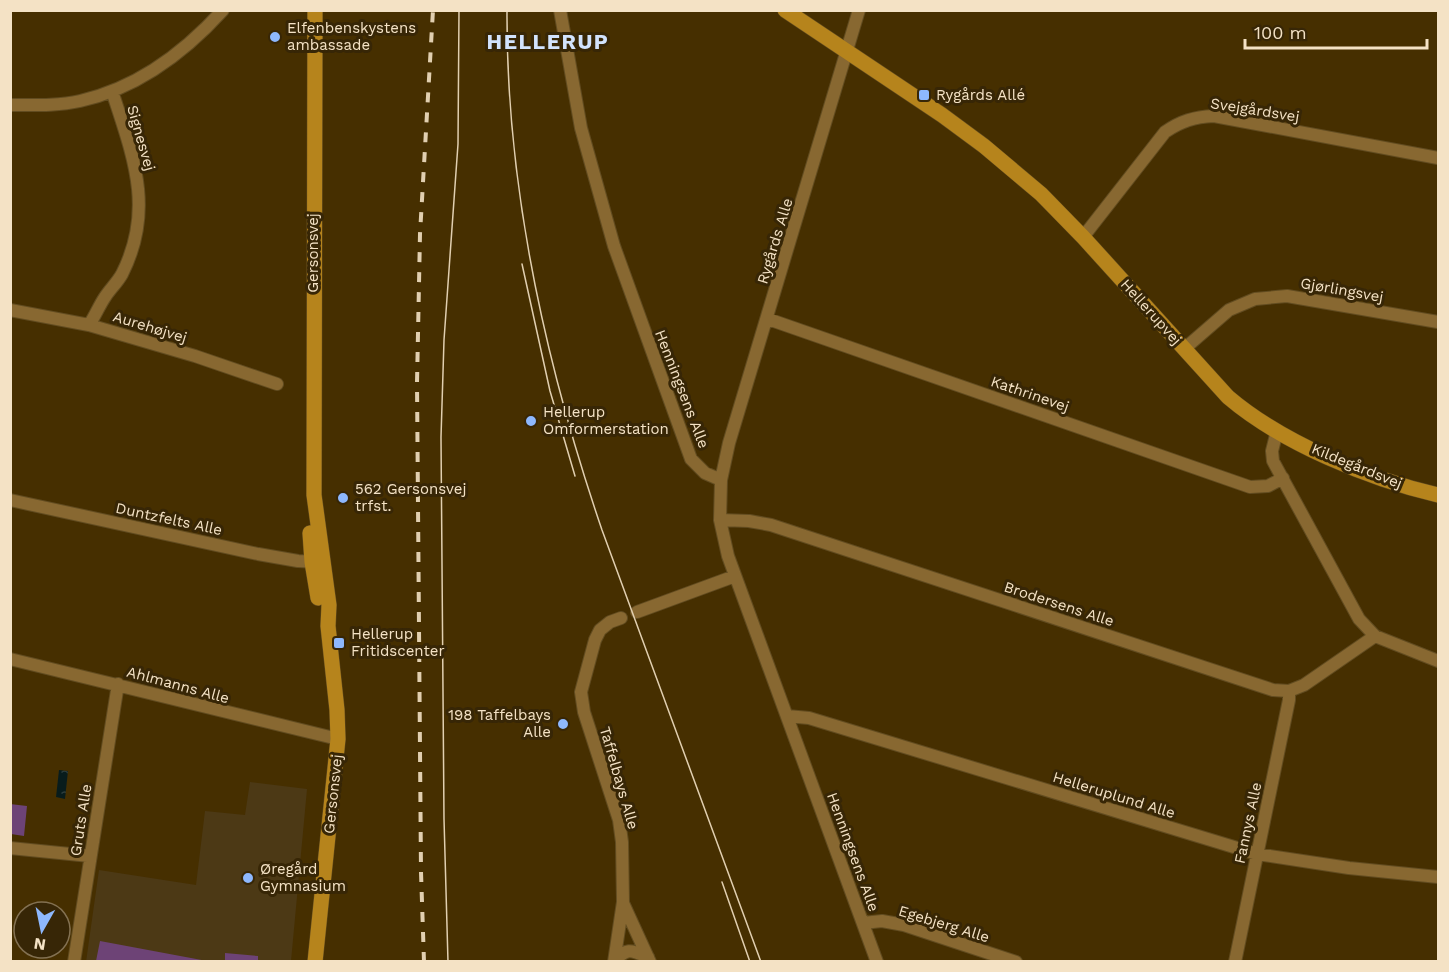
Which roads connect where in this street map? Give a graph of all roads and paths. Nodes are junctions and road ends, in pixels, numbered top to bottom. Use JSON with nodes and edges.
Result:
{"nodes":[{"id":1,"x":223,"y":10,"type":"edge"},
{"id":2,"x":315,"y":10,"type":"edge"},
{"id":3,"x":560,"y":10,"type":"edge"},
{"id":4,"x":785,"y":10,"type":"edge"},
{"id":5,"x":859,"y":10,"type":"edge"},
{"id":6,"x":847,"y":52,"type":"junction"},
{"id":7,"x":112,"y":91,"type":"junction"},
{"id":8,"x":10,"y":105,"type":"edge"},
{"id":9,"x":1438,"y":158,"type":"edge"},
{"id":10,"x":1083,"y":237,"type":"junction"},
{"id":11,"x":10,"y":310,"type":"edge"},
{"id":12,"x":768,"y":319,"type":"junction"},
{"id":13,"x":1438,"y":322,"type":"edge"},
{"id":14,"x":89,"y":325,"type":"junction"},
{"id":15,"x":1184,"y":349,"type":"junction"},
{"id":16,"x":277,"y":384,"type":"dead end"},
{"id":17,"x":1277,"y":431,"type":"junction"},
{"id":18,"x":1282,"y":478,"type":"junction"},
{"id":19,"x":721,"y":480,"type":"junction"},
{"id":20,"x":1438,"y":495,"type":"edge"},
{"id":21,"x":10,"y":500,"type":"edge"},
{"id":22,"x":720,"y":520,"type":"junction"},
{"id":23,"x":317,"y":562,"type":"junction"},
{"id":24,"x":735,"y":576,"type":"junction"},
{"id":25,"x":638,"y":612,"type":"dead end"},
{"id":26,"x":621,"y":618,"type":"dead end"},
{"id":27,"x":1375,"y":636,"type":"junction"},
{"id":28,"x":10,"y":659,"type":"edge"},
{"id":29,"x":1438,"y":662,"type":"edge"},
{"id":30,"x":118,"y":684,"type":"junction"},
{"id":31,"x":1289,"y":691,"type":"junction"},
{"id":32,"x":787,"y":716,"type":"junction"},
{"id":33,"x":338,"y":739,"type":"junction"},
{"id":34,"x":10,"y":848,"type":"edge"},
{"id":35,"x":1257,"y":854,"type":"junction"},
{"id":36,"x":90,"y":856,"type":"junction"},
{"id":37,"x":1438,"y":877,"type":"edge"},
{"id":38,"x":623,"y":902,"type":"junction"},
{"id":39,"x":863,"y":923,"type":"junction"},
{"id":40,"x":649,"y":959,"type":"edge"},
{"id":41,"x":614,"y":961,"type":"edge"},
{"id":42,"x":74,"y":962,"type":"edge"},
{"id":43,"x":315,"y":962,"type":"edge"},
{"id":44,"x":877,"y":962,"type":"edge"},
{"id":45,"x":1016,"y":962,"type":"edge"},
{"id":46,"x":1235,"y":962,"type":"edge"}],
"edges":[{"from":1,"to":7,"type":"street"},
{"from":2,"to":23,"type":"street","name":"Gersonsvej"},
{"from":3,"to":19,"type":"street","name":"Henningsens Alle"},
{"from":4,"to":6,"type":"street","name":"Hellerupvej"},
{"from":5,"to":6,"type":"street","name":"Rygårds Alle"},
{"from":6,"to":10,"type":"street","name":"Hellerupvej"},
{"from":6,"to":12,"type":"street","name":"Rygårds Alle"},
{"from":7,"to":8,"type":"street"},
{"from":7,"to":14,"type":"street","name":"Signesvej"},
{"from":9,"to":10,"type":"street","name":"Svejgårdsvej"},
{"from":10,"to":15,"type":"street","name":"Hellerupvej"},
{"from":11,"to":14,"type":"street","name":"Aurehøjvej"},
{"from":12,"to":18,"type":"street","name":"Kathrinevej"},
{"from":12,"to":19,"type":"street","name":"Rygårds Alle"},
{"from":13,"to":15,"type":"street","name":"Gjørlingsvej"},
{"from":14,"to":16,"type":"street","name":"Aurehøjvej"},
{"from":15,"to":17,"type":"street","name":"Hellerupvej"},
{"from":17,"to":18,"type":"street"},
{"from":17,"to":20,"type":"street","name":"Kildegårdsvej"},
{"from":18,"to":27,"type":"street"},
{"from":19,"to":22,"type":"street","name":"Henningsens Alle"},
{"from":21,"to":23,"type":"street","name":"Duntzfelts Alle"},
{"from":22,"to":24,"type":"street","name":"Henningsens Alle"},
{"from":22,"to":31,"type":"street","name":"Brodersens Alle"},
{"from":23,"to":33,"type":"street","name":"Gersonsvej"},
{"from":24,"to":25,"type":"street"},
{"from":24,"to":32,"type":"street","name":"Henningsens Alle"},
{"from":26,"to":38,"type":"street","name":"Taffelbays Alle"},
{"from":27,"to":29,"type":"street"},
{"from":27,"to":31,"type":"street"},
{"from":28,"to":30,"type":"street","name":"Ahlmanns Alle"},
{"from":30,"to":33,"type":"street","name":"Ahlmanns Alle"},
{"from":30,"to":36,"type":"street","name":"Gruts Alle"},
{"from":31,"to":35,"type":"street","name":"Fannys Alle"},
{"from":32,"to":35,"type":"street","name":"Helleruplund Alle"},
{"from":32,"to":39,"type":"street","name":"Henningsens Alle"},
{"from":33,"to":43,"type":"street","name":"Gersonsvej"},
{"from":34,"to":36,"type":"street"},
{"from":35,"to":37,"type":"street","name":"Helleruplund Alle"},
{"from":35,"to":46,"type":"street","name":"Fannys Alle"},
{"from":36,"to":42,"type":"street","name":"Gruts Alle"},
{"from":38,"to":40,"type":"street"},
{"from":38,"to":41,"type":"street","name":"Taffelbays Alle"},
{"from":39,"to":44,"type":"street","name":"Henningsens Alle"},
{"from":39,"to":45,"type":"street","name":"Egebjerg Alle"},
{"from":40,"to":41,"type":"street"}]}
